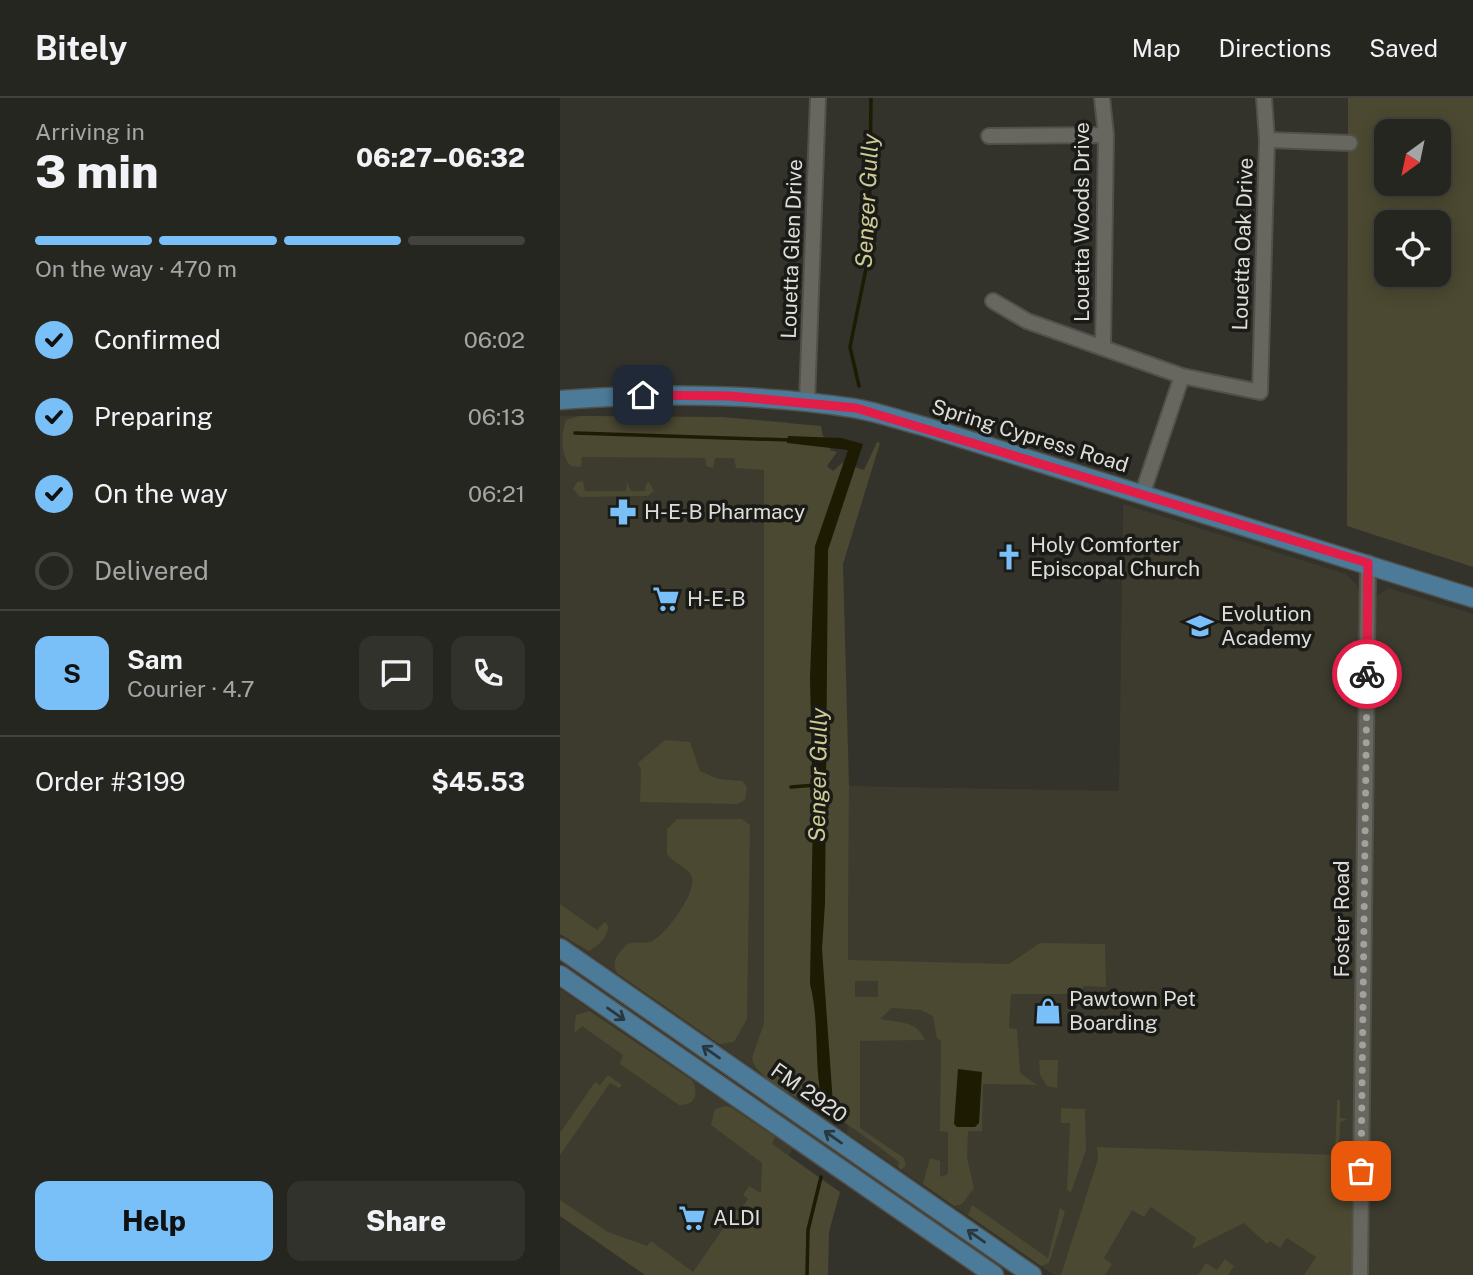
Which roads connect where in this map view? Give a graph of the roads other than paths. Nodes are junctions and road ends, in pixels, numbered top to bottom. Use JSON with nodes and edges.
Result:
{"nodes":[{"id":1,"x":818,"y":98,"type":"edge"},
{"id":2,"x":1102,"y":98,"type":"edge"},
{"id":3,"x":1264,"y":98,"type":"edge"},
{"id":4,"x":1106,"y":135,"type":"junction"},
{"id":5,"x":989,"y":136,"type":"dead end"},
{"id":6,"x":1267,"y":140,"type":"junction"},
{"id":7,"x":1350,"y":143,"type":"dead end"},
{"id":8,"x":993,"y":300,"type":"dead end"},
{"id":9,"x":1103,"y":347,"type":"junction"},
{"id":10,"x":1182,"y":376,"type":"junction"},
{"id":11,"x":560,"y":400,"type":"edge"},
{"id":12,"x":807,"y":402,"type":"junction"},
{"id":13,"x":1142,"y":495,"type":"junction"},
{"id":14,"x":1368,"y":563,"type":"junction"},
{"id":15,"x":1473,"y":598,"type":"edge"},
{"id":16,"x":560,"y":948,"type":"edge"},
{"id":17,"x":560,"y":975,"type":"edge"},
{"id":18,"x":994,"y":1275,"type":"edge"},
{"id":19,"x":1032,"y":1275,"type":"edge"},
{"id":20,"x":1360,"y":1275,"type":"edge"}],
"edges":[{"from":1,"to":12,"type":"street","name":"Louetta Glen Drive"},
{"from":2,"to":4,"type":"street","name":"Louetta Woods Drive"},
{"from":3,"to":6,"type":"street","name":"Louetta Oak Drive"},
{"from":4,"to":5,"type":"street"},
{"from":4,"to":9,"type":"street","name":"Louetta Woods Drive"},
{"from":6,"to":7,"type":"street"},
{"from":6,"to":10,"type":"street","name":"Louetta Oak Drive"},
{"from":8,"to":9,"type":"street"},
{"from":9,"to":10,"type":"street"},
{"from":10,"to":13,"type":"street"},
{"from":11,"to":12,"type":"main road","name":"Spring Cypress Road"},
{"from":12,"to":13,"type":"main road","name":"Spring Cypress Road"},
{"from":13,"to":14,"type":"main road","name":"Spring Cypress Road"},
{"from":14,"to":15,"type":"main road","name":"Spring Cypress Road"},
{"from":14,"to":20,"type":"street","name":"Foster Road"},
{"from":19,"to":16,"type":"main road","name":"FM 2920","number":"FM 2920","one_way":true},
{"from":17,"to":18,"type":"main road","name":"FM 2920","number":"FM 2920","one_way":true}]}
